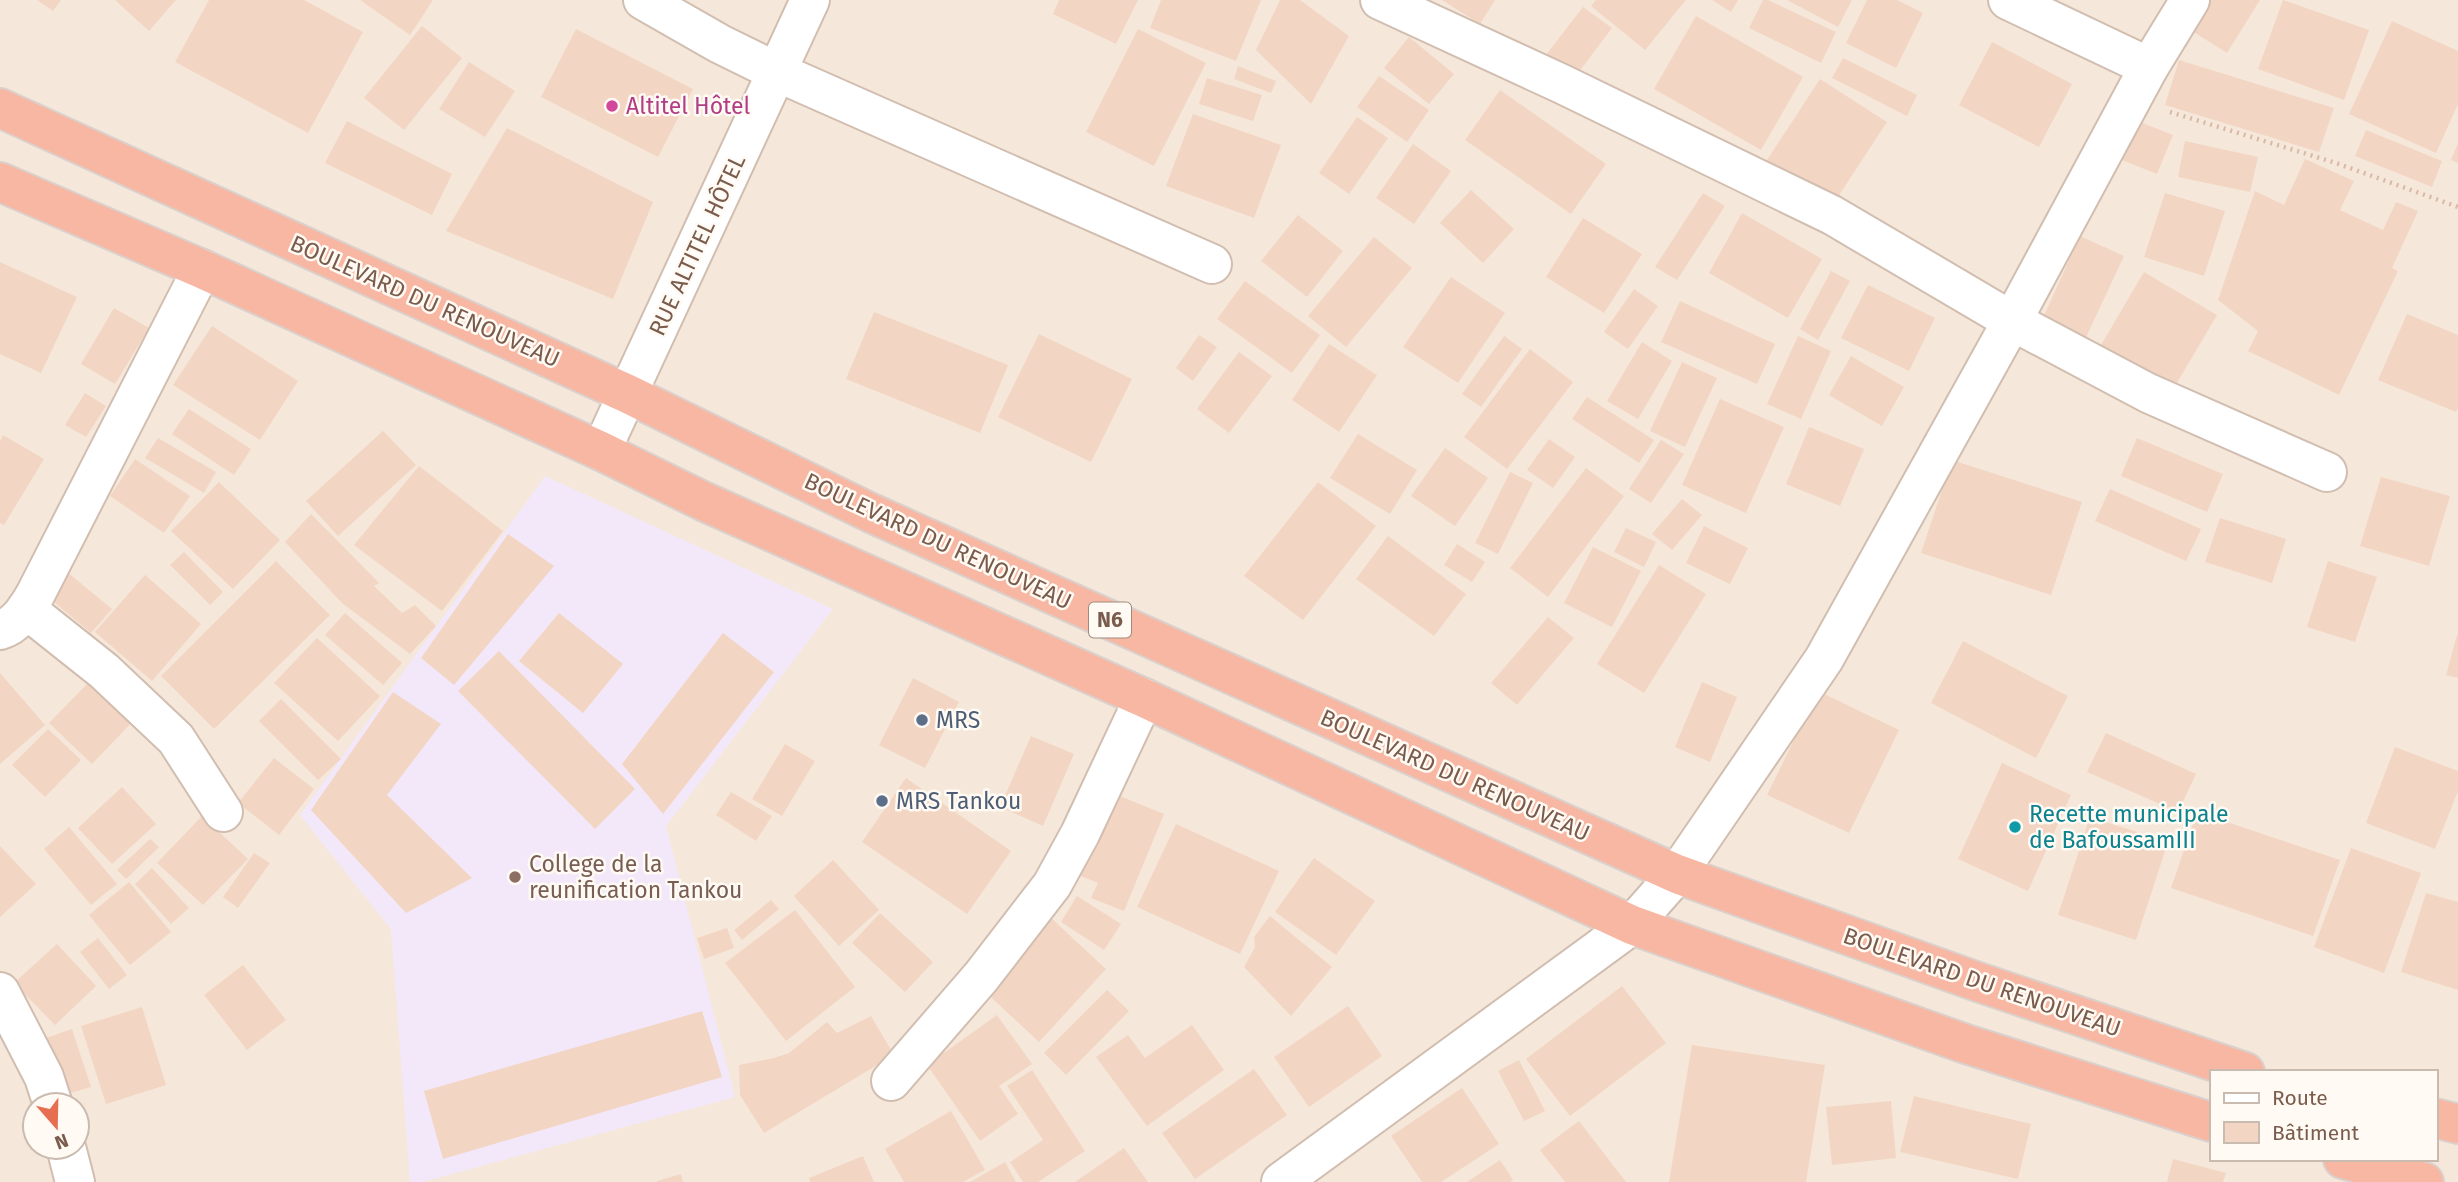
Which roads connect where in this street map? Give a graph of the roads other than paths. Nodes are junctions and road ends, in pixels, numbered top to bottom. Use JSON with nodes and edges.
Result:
{"nodes":[{"id":1,"x":643,"y":0,"type":"edge"},
{"id":2,"x":810,"y":0,"type":"edge"},
{"id":3,"x":1380,"y":0,"type":"edge"},
{"id":4,"x":2008,"y":0,"type":"edge"},
{"id":5,"x":2190,"y":0,"type":"edge"},
{"id":6,"x":777,"y":72,"type":"junction"},
{"id":7,"x":2141,"y":83,"type":"junction"},
{"id":8,"x":0,"y":108,"type":"edge"},
{"id":9,"x":0,"y":182,"type":"edge"},
{"id":10,"x":1212,"y":264,"type":"dead end"},
{"id":11,"x":202,"y":269,"type":"junction"},
{"id":12,"x":2012,"y":321,"type":"junction"},
{"id":13,"x":628,"y":394,"type":"junction"},
{"id":14,"x":601,"y":451,"type":"junction"},
{"id":15,"x":2327,"y":472,"type":"dead end"},
{"id":16,"x":13,"y":620,"type":"edge"},
{"id":17,"x":1144,"y":698,"type":"junction"},
{"id":18,"x":223,"y":812,"type":"dead end"},
{"id":19,"x":1677,"y":874,"type":"junction"},
{"id":20,"x":1632,"y":925,"type":"junction"},
{"id":21,"x":0,"y":992,"type":"edge"},
{"id":22,"x":2239,"y":1070,"type":"edge"},
{"id":23,"x":891,"y":1081,"type":"dead end"},
{"id":24,"x":49,"y":1091,"type":"edge"},
{"id":25,"x":2437,"y":1119,"type":"edge"},
{"id":26,"x":2210,"y":1122,"type":"edge"},
{"id":27,"x":2458,"y":1124,"type":"edge"},
{"id":28,"x":70,"y":1161,"type":"edge"},
{"id":29,"x":2350,"y":1161,"type":"edge"},
{"id":30,"x":75,"y":1182,"type":"edge"},
{"id":31,"x":1281,"y":1182,"type":"edge"},
{"id":32,"x":2424,"y":1182,"type":"edge"}],
"edges":[{"from":1,"to":6,"type":"street"},
{"from":2,"to":6,"type":"street","name":"RUE ALTITEL HÔTEL"},
{"from":3,"to":12,"type":"street"},
{"from":4,"to":7,"type":"street"},
{"from":5,"to":7,"type":"street"},
{"from":6,"to":10,"type":"street"},
{"from":6,"to":13,"type":"street","name":"RUE ALTITEL HÔTEL"},
{"from":7,"to":12,"type":"street"},
{"from":8,"to":13,"type":"highway","name":"BOULEVARD DU RENOUVEAU","number":"N6"},
{"from":9,"to":11,"type":"highway","number":"N6"},
{"from":11,"to":14,"type":"highway","number":"N6"},
{"from":11,"to":16,"type":"street"},
{"from":12,"to":15,"type":"street"},
{"from":12,"to":19,"type":"street"},
{"from":13,"to":14,"type":"street","name":"RUE ALTITEL HÔTEL"},
{"from":13,"to":19,"type":"highway","name":"BOULEVARD DU RENOUVEAU","number":"N6"},
{"from":14,"to":17,"type":"highway","number":"N6"},
{"from":16,"to":18,"type":"street"},
{"from":17,"to":20,"type":"highway","number":"N6"},
{"from":17,"to":23,"type":"street"},
{"from":19,"to":20,"type":"street"},
{"from":19,"to":22,"type":"highway","name":"BOULEVARD DU RENOUVEAU","number":"N6"},
{"from":20,"to":26,"type":"highway","number":"N6"},
{"from":20,"to":31,"type":"street"},
{"from":21,"to":24,"type":"street"},
{"from":25,"to":27,"type":"highway"},
{"from":28,"to":30,"type":"street"},
{"from":29,"to":32,"type":"highway"}]}
